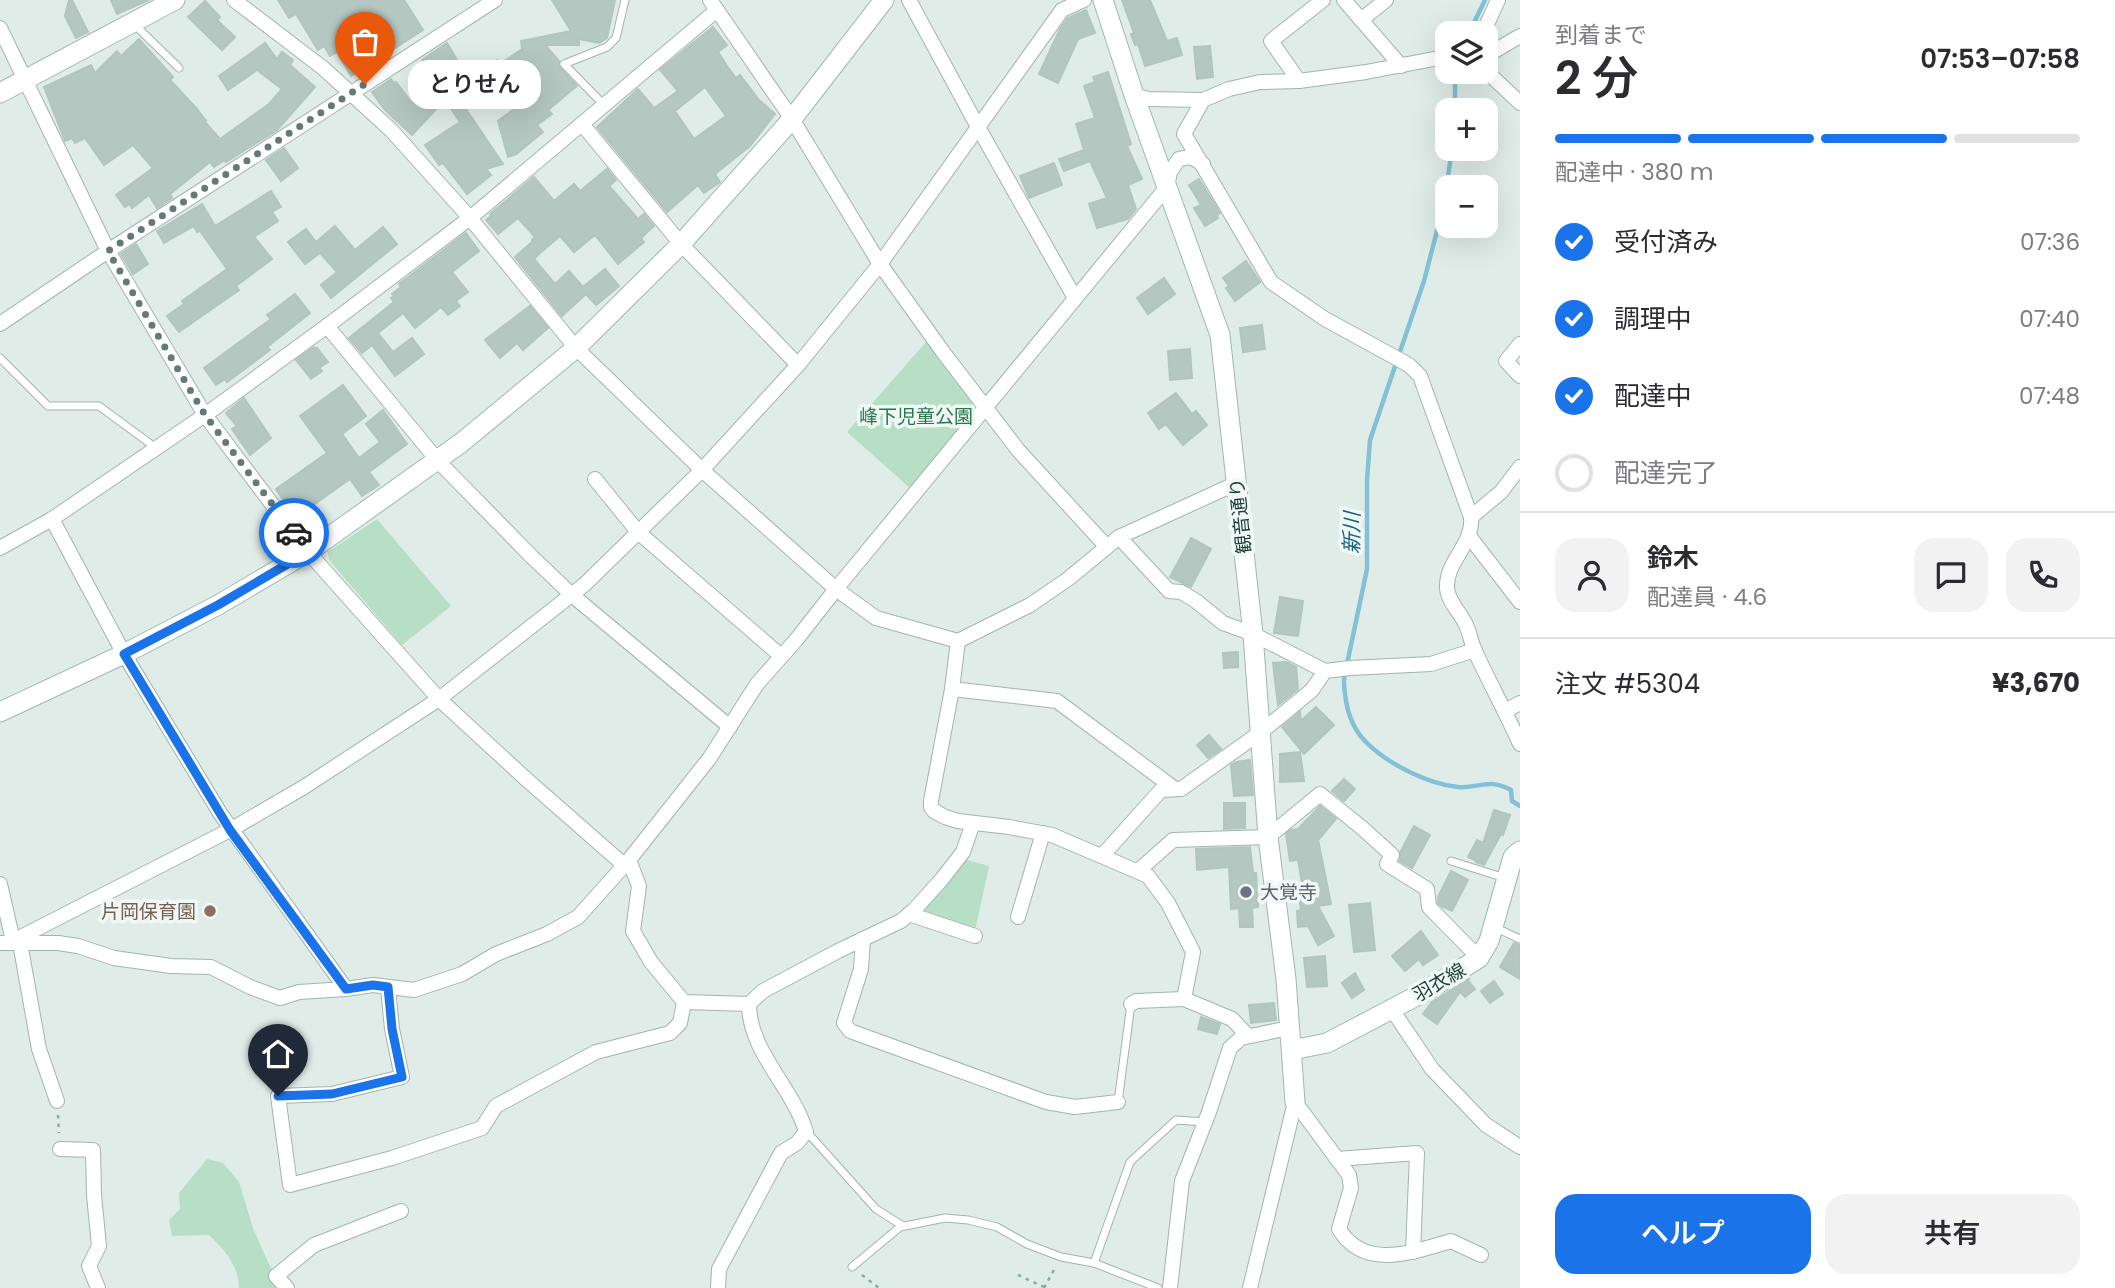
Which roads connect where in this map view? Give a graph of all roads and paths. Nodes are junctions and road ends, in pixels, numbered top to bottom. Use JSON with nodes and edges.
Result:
{"nodes":[{"id":1,"x":175,"y":0,"type":"edge"},
{"id":2,"x":234,"y":0,"type":"edge"},
{"id":3,"x":495,"y":0,"type":"edge"},
{"id":4,"x":625,"y":0,"type":"edge"},
{"id":5,"x":884,"y":0,"type":"edge"},
{"id":6,"x":909,"y":0,"type":"edge"},
{"id":7,"x":1084,"y":0,"type":"edge"},
{"id":8,"x":1103,"y":0,"type":"edge"},
{"id":9,"x":1323,"y":0,"type":"edge"},
{"id":10,"x":1344,"y":0,"type":"edge"},
{"id":11,"x":1386,"y":0,"type":"edge"},
{"id":12,"x":1498,"y":0,"type":"edge"},
{"id":13,"x":713,"y":5,"type":"edge"},
{"id":14,"x":1362,"y":20,"type":"junction"},
{"id":15,"x":1488,"y":21,"type":"edge"},
{"id":16,"x":132,"y":22,"type":"junction"},
{"id":17,"x":0,"y":27,"type":"edge"},
{"id":18,"x":1520,"y":36,"type":"edge"},
{"id":19,"x":1498,"y":48,"type":"edge"},
{"id":20,"x":1435,"y":59,"type":"edge"},
{"id":21,"x":1401,"y":66,"type":"junction"},
{"id":22,"x":179,"y":68,"type":"dead end"},
{"id":23,"x":25,"y":79,"type":"junction"},
{"id":24,"x":1299,"y":81,"type":"junction"},
{"id":25,"x":1498,"y":82,"type":"edge"},
{"id":26,"x":0,"y":93,"type":"edge"},
{"id":27,"x":350,"y":93,"type":"junction"},
{"id":28,"x":1134,"y":95,"type":"junction"},
{"id":29,"x":1203,"y":100,"type":"junction"},
{"id":30,"x":1520,"y":103,"type":"edge"},
{"id":31,"x":604,"y":105,"type":"junction"},
{"id":32,"x":792,"y":119,"type":"junction"},
{"id":33,"x":582,"y":124,"type":"junction"},
{"id":34,"x":978,"y":127,"type":"junction"},
{"id":35,"x":1203,"y":163,"type":"junction"},
{"id":36,"x":1167,"y":187,"type":"junction"},
{"id":37,"x":470,"y":218,"type":"junction"},
{"id":38,"x":681,"y":244,"type":"junction"},
{"id":39,"x":108,"y":251,"type":"junction"},
{"id":40,"x":880,"y":264,"type":"junction"},
{"id":41,"x":1075,"y":298,"type":"junction"},
{"id":42,"x":0,"y":324,"type":"edge"},
{"id":43,"x":327,"y":326,"type":"junction"},
{"id":44,"x":1520,"y":344,"type":"edge"},
{"id":45,"x":576,"y":348,"type":"junction"},
{"id":46,"x":0,"y":358,"type":"edge"},
{"id":47,"x":798,"y":365,"type":"junction"},
{"id":48,"x":1520,"y":376,"type":"edge"},
{"id":49,"x":985,"y":408,"type":"junction"},
{"id":50,"x":205,"y":415,"type":"junction"},
{"id":51,"x":156,"y":448,"type":"junction"},
{"id":52,"x":438,"y":461,"type":"junction"},
{"id":53,"x":1520,"y":467,"type":"edge"},
{"id":54,"x":702,"y":470,"type":"junction"},
{"id":55,"x":595,"y":480,"type":"dead end"},
{"id":56,"x":1237,"y":483,"type":"junction"},
{"id":57,"x":1471,"y":517,"type":"junction"},
{"id":58,"x":52,"y":519,"type":"junction"},
{"id":59,"x":638,"y":532,"type":"junction"},
{"id":60,"x":1469,"y":536,"type":"junction"},
{"id":61,"x":1119,"y":537,"type":"junction"},
{"id":62,"x":1106,"y":546,"type":"junction"},
{"id":63,"x":0,"y":548,"type":"edge"},
{"id":64,"x":308,"y":552,"type":"junction"},
{"id":65,"x":836,"y":589,"type":"junction"},
{"id":66,"x":572,"y":595,"type":"junction"},
{"id":67,"x":1520,"y":602,"type":"edge"},
{"id":68,"x":1253,"y":634,"type":"junction"},
{"id":69,"x":958,"y":640,"type":"junction"},
{"id":70,"x":1475,"y":650,"type":"junction"},
{"id":71,"x":124,"y":654,"type":"junction"},
{"id":72,"x":781,"y":656,"type":"junction"},
{"id":73,"x":1327,"y":671,"type":"junction"},
{"id":74,"x":952,"y":689,"type":"junction"},
{"id":75,"x":439,"y":699,"type":"junction"},
{"id":76,"x":1520,"y":703,"type":"edge"},
{"id":77,"x":1506,"y":711,"type":"junction"},
{"id":78,"x":0,"y":712,"type":"edge"},
{"id":79,"x":730,"y":727,"type":"junction"},
{"id":80,"x":1261,"y":732,"type":"junction"},
{"id":81,"x":1520,"y":744,"type":"edge"},
{"id":82,"x":1175,"y":789,"type":"junction"},
{"id":83,"x":973,"y":823,"type":"junction"},
{"id":84,"x":230,"y":830,"type":"junction"},
{"id":85,"x":1043,"y":833,"type":"junction"},
{"id":86,"x":1268,"y":837,"type":"junction"},
{"id":87,"x":1520,"y":851,"type":"edge"},
{"id":88,"x":1102,"y":856,"type":"junction"},
{"id":89,"x":1451,"y":861,"type":"dead end"},
{"id":90,"x":627,"y":862,"type":"junction"},
{"id":91,"x":1138,"y":871,"type":"junction"},
{"id":92,"x":1506,"y":878,"type":"junction"},
{"id":93,"x":0,"y":884,"type":"edge"},
{"id":94,"x":909,"y":914,"type":"junction"},
{"id":95,"x":1018,"y":917,"type":"dead end"},
{"id":96,"x":1493,"y":926,"type":"junction"},
{"id":97,"x":975,"y":936,"type":"dead end"},
{"id":98,"x":863,"y":939,"type":"junction"},
{"id":99,"x":1520,"y":939,"type":"edge"},
{"id":100,"x":11,"y":942,"type":"edge"},
{"id":101,"x":1479,"y":958,"type":"junction"},
{"id":102,"x":388,"y":987,"type":"junction"},
{"id":103,"x":346,"y":989,"type":"junction"},
{"id":104,"x":1184,"y":999,"type":"junction"},
{"id":105,"x":684,"y":1002,"type":"junction"},
{"id":106,"x":749,"y":1004,"type":"junction"},
{"id":107,"x":1131,"y":1004,"type":"joint"},
{"id":108,"x":1391,"y":1008,"type":"junction"},
{"id":109,"x":1290,"y":1028,"type":"junction"},
{"id":110,"x":1248,"y":1036,"type":"junction"},
{"id":111,"x":1292,"y":1050,"type":"junction"},
{"id":112,"x":57,"y":1101,"type":"joint"},
{"id":113,"x":1118,"y":1102,"type":"joint"},
{"id":114,"x":1295,"y":1102,"type":"junction"},
{"id":115,"x":1205,"y":1122,"type":"junction"},
{"id":116,"x":806,"y":1132,"type":"junction"},
{"id":117,"x":1520,"y":1147,"type":"edge"},
{"id":118,"x":60,"y":1149,"type":"joint"},
{"id":119,"x":1337,"y":1159,"type":"junction"},
{"id":120,"x":401,"y":1211,"type":"dead end"},
{"id":121,"x":903,"y":1226,"type":"junction"},
{"id":122,"x":1413,"y":1252,"type":"junction"},
{"id":123,"x":1481,"y":1255,"type":"dead end"},
{"id":124,"x":1061,"y":1257,"type":"junction"},
{"id":125,"x":1094,"y":1263,"type":"junction"},
{"id":126,"x":852,"y":1267,"type":"joint"},
{"id":127,"x":1018,"y":1275,"type":"dead end"},
{"id":128,"x":98,"y":1288,"type":"edge"},
{"id":129,"x":287,"y":1288,"type":"edge"},
{"id":130,"x":718,"y":1288,"type":"edge"},
{"id":131,"x":879,"y":1288,"type":"edge"},
{"id":132,"x":1044,"y":1288,"type":"edge"},
{"id":133,"x":1158,"y":1288,"type":"edge"},
{"id":134,"x":1170,"y":1288,"type":"edge"},
{"id":135,"x":1250,"y":1288,"type":"edge"}],
"edges":[{"from":1,"to":16,"type":"street"},
{"from":2,"to":27,"type":"street"},
{"from":3,"to":27,"type":"street"},
{"from":4,"to":31,"type":"lane"},
{"from":5,"to":32,"type":"street"},
{"from":6,"to":34,"type":"street"},
{"from":7,"to":34,"type":"street"},
{"from":8,"to":28,"type":"street","name":"観音通り"},
{"from":9,"to":24,"type":"street"},
{"from":10,"to":14,"type":"street"},
{"from":11,"to":14,"type":"street"},
{"from":12,"to":15,"type":"street"},
{"from":13,"to":31,"type":"street"},
{"from":13,"to":32,"type":"street"},
{"from":14,"to":21,"type":"street"},
{"from":16,"to":22,"type":"lane"},
{"from":16,"to":23,"type":"street"},
{"from":17,"to":23,"type":"street"},
{"from":18,"to":19,"type":"street"},
{"from":20,"to":21,"type":"street"},
{"from":21,"to":24,"type":"street"},
{"from":23,"to":26,"type":"street"},
{"from":23,"to":39,"type":"street"},
{"from":24,"to":29,"type":"street"},
{"from":25,"to":30,"type":"street"},
{"from":27,"to":37,"type":"street"},
{"from":27,"to":39,"type":"street"},
{"from":28,"to":29,"type":"street"},
{"from":28,"to":36,"type":"street","name":"観音通り"},
{"from":29,"to":35,"type":"street"},
{"from":31,"to":33,"type":"street"},
{"from":32,"to":38,"type":"street"},
{"from":32,"to":40,"type":"street"},
{"from":33,"to":37,"type":"street"},
{"from":33,"to":38,"type":"street"},
{"from":34,"to":40,"type":"street"},
{"from":34,"to":41,"type":"street"},
{"from":35,"to":36,"type":"street"},
{"from":35,"to":57,"type":"street"},
{"from":36,"to":41,"type":"street"},
{"from":36,"to":56,"type":"street","name":"観音通り"},
{"from":37,"to":43,"type":"street"},
{"from":37,"to":45,"type":"street"},
{"from":38,"to":45,"type":"street"},
{"from":38,"to":47,"type":"street"},
{"from":39,"to":42,"type":"street"},
{"from":39,"to":50,"type":"street"},
{"from":40,"to":47,"type":"street"},
{"from":40,"to":49,"type":"street"},
{"from":41,"to":49,"type":"street"},
{"from":43,"to":50,"type":"street"},
{"from":43,"to":52,"type":"street"},
{"from":44,"to":48,"type":"street"},
{"from":45,"to":52,"type":"street"},
{"from":45,"to":54,"type":"street"},
{"from":46,"to":51,"type":"lane"},
{"from":47,"to":54,"type":"street"},
{"from":49,"to":62,"type":"street"},
{"from":49,"to":65,"type":"street"},
{"from":50,"to":51,"type":"street"},
{"from":50,"to":64,"type":"street"},
{"from":51,"to":58,"type":"street"},
{"from":52,"to":64,"type":"street"},
{"from":52,"to":66,"type":"street"},
{"from":53,"to":57,"type":"street"},
{"from":54,"to":59,"type":"street"},
{"from":54,"to":65,"type":"street"},
{"from":55,"to":59,"type":"street"},
{"from":56,"to":61,"type":"street"},
{"from":56,"to":68,"type":"street","name":"観音通り"},
{"from":57,"to":60,"type":"street"},
{"from":58,"to":63,"type":"street"},
{"from":58,"to":71,"type":"street"},
{"from":59,"to":66,"type":"street"},
{"from":59,"to":72,"type":"street"},
{"from":60,"to":67,"type":"street"},
{"from":60,"to":70,"type":"street"},
{"from":61,"to":62,"type":"street"},
{"from":61,"to":68,"type":"street"},
{"from":62,"to":69,"type":"street"},
{"from":64,"to":71,"type":"street"},
{"from":64,"to":75,"type":"street"},
{"from":65,"to":69,"type":"street"},
{"from":65,"to":72,"type":"street"},
{"from":66,"to":75,"type":"street"},
{"from":66,"to":79,"type":"street"},
{"from":68,"to":73,"type":"street"},
{"from":68,"to":80,"type":"street","name":"観音通り"},
{"from":69,"to":74,"type":"street"},
{"from":70,"to":73,"type":"street"},
{"from":70,"to":77,"type":"street"},
{"from":71,"to":78,"type":"street"},
{"from":71,"to":84,"type":"street"},
{"from":72,"to":79,"type":"street"},
{"from":73,"to":80,"type":"street"},
{"from":74,"to":82,"type":"street"},
{"from":74,"to":83,"type":"street"},
{"from":75,"to":84,"type":"street"},
{"from":75,"to":90,"type":"street"},
{"from":76,"to":77,"type":"street"},
{"from":77,"to":81,"type":"street"},
{"from":79,"to":90,"type":"street"},
{"from":80,"to":82,"type":"street"},
{"from":80,"to":86,"type":"street","name":"観音通り"},
{"from":82,"to":88,"type":"street"},
{"from":83,"to":85,"type":"street"},
{"from":83,"to":94,"type":"street"},
{"from":84,"to":100,"type":"street"},
{"from":84,"to":103,"type":"street"},
{"from":85,"to":88,"type":"street"},
{"from":85,"to":95,"type":"street"},
{"from":86,"to":91,"type":"street"},
{"from":86,"to":101,"type":"street"},
{"from":86,"to":109,"type":"street","name":"観音通り"},
{"from":87,"to":92,"type":"street","name":"羽衣線"},
{"from":88,"to":91,"type":"street"},
{"from":89,"to":92,"type":"lane"},
{"from":90,"to":102,"type":"street"},
{"from":90,"to":105,"type":"street"},
{"from":91,"to":104,"type":"street"},
{"from":92,"to":96,"type":"street","name":"羽衣線"},
{"from":93,"to":100,"type":"street"},
{"from":94,"to":97,"type":"street"},
{"from":94,"to":98,"type":"street"},
{"from":96,"to":99,"type":"lane"},
{"from":96,"to":101,"type":"street","name":"羽衣線"},
{"from":98,"to":106,"type":"street"},
{"from":98,"to":113,"type":"street"},
{"from":100,"to":103,"type":"street"},
{"from":100,"to":112,"type":"street"},
{"from":101,"to":108,"type":"street","name":"羽衣線"},
{"from":102,"to":103,"type":"street"},
{"from":102,"to":105,"type":"street"},
{"from":104,"to":107,"type":"street"},
{"from":104,"to":110,"type":"street"},
{"from":105,"to":106,"type":"street"},
{"from":106,"to":116,"type":"street"},
{"from":107,"to":113,"type":"lane"},
{"from":108,"to":111,"type":"street","name":"羽衣線"},
{"from":108,"to":117,"type":"street"},
{"from":109,"to":110,"type":"street"},
{"from":109,"to":111,"type":"street","name":"観音通り"},
{"from":110,"to":115,"type":"street"},
{"from":111,"to":114,"type":"street","name":"観音通り"},
{"from":112,"to":118,"type":"path"},
{"from":114,"to":119,"type":"street"},
{"from":114,"to":135,"type":"street"},
{"from":115,"to":125,"type":"lane"},
{"from":115,"to":134,"type":"street"},
{"from":116,"to":121,"type":"lane"},
{"from":116,"to":130,"type":"street"},
{"from":118,"to":128,"type":"street"},
{"from":119,"to":122,"type":"street"},
{"from":119,"to":122,"type":"street"},
{"from":120,"to":129,"type":"street"},
{"from":121,"to":124,"type":"lane"},
{"from":121,"to":126,"type":"lane"},
{"from":122,"to":123,"type":"street"},
{"from":124,"to":125,"type":"lane"},
{"from":124,"to":132,"type":"path"},
{"from":125,"to":133,"type":"lane"},
{"from":126,"to":131,"type":"path"},
{"from":127,"to":132,"type":"path"}]}
